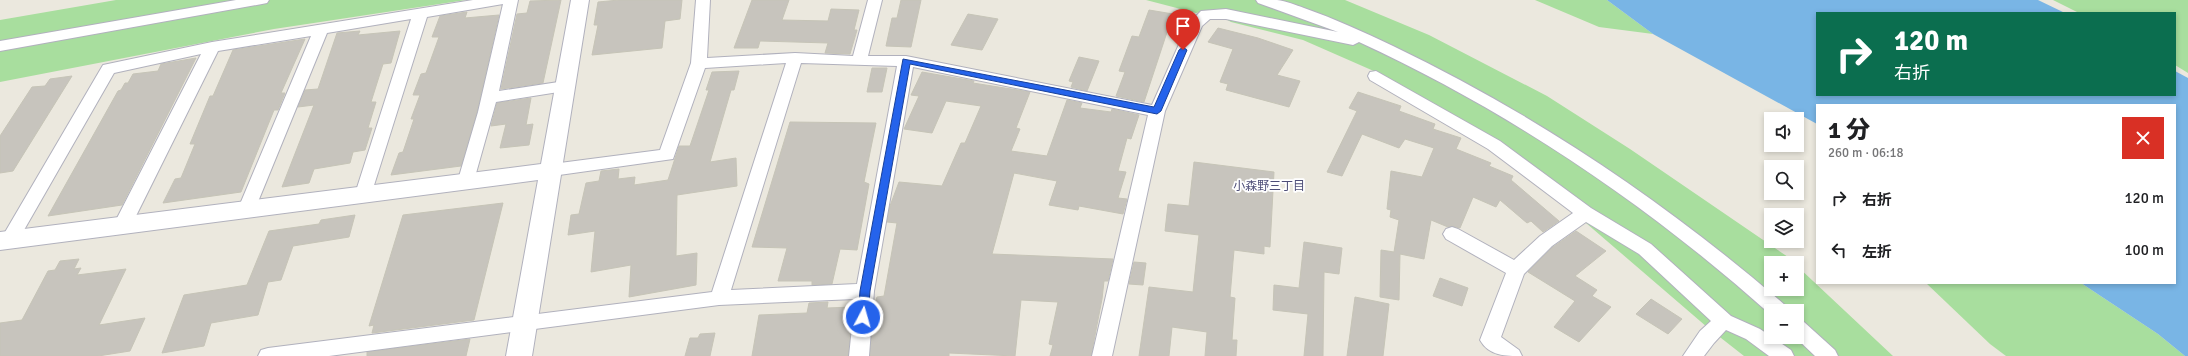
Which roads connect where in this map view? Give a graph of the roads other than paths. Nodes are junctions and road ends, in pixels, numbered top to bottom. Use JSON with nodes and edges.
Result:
{"nodes":[{"id":1,"x":262,"y":0,"type":"edge"},
{"id":2,"x":501,"y":0,"type":"edge"},
{"id":3,"x":511,"y":0,"type":"edge"},
{"id":4,"x":580,"y":0,"type":"edge"},
{"id":5,"x":703,"y":0,"type":"edge"},
{"id":6,"x":875,"y":0,"type":"edge"},
{"id":7,"x":1263,"y":0,"type":"edge"},
{"id":8,"x":421,"y":12,"type":"junction"},
{"id":9,"x":322,"y":28,"type":"junction"},
{"id":10,"x":1369,"y":41,"type":"junction"},
{"id":11,"x":0,"y":46,"type":"edge"},
{"id":12,"x":212,"y":47,"type":"junction"},
{"id":13,"x":795,"y":58,"type":"junction"},
{"id":14,"x":906,"y":61,"type":"junction"},
{"id":15,"x":859,"y":62,"type":"junction"},
{"id":16,"x":699,"y":63,"type":"junction"},
{"id":17,"x":1376,"y":76,"type":"dead end"},
{"id":18,"x":565,"y":86,"type":"junction"},
{"id":19,"x":490,"y":98,"type":"junction"},
{"id":20,"x":1157,"y":111,"type":"junction"},
{"id":21,"x":552,"y":170,"type":"junction"},
{"id":22,"x":467,"y":180,"type":"junction"},
{"id":23,"x":364,"y":194,"type":"junction"},
{"id":24,"x":247,"y":209,"type":"junction"},
{"id":25,"x":1585,"y":213,"type":"junction"},
{"id":26,"x":123,"y":224,"type":"junction"},
{"id":27,"x":1452,"y":234,"type":"dead end"},
{"id":28,"x":5,"y":240,"type":"edge"},
{"id":29,"x":1516,"y":270,"type":"junction"},
{"id":30,"x":865,"y":291,"type":"junction"},
{"id":31,"x":719,"y":298,"type":"junction"},
{"id":32,"x":1771,"y":304,"type":"edge"},
{"id":33,"x":1724,"y":321,"type":"junction"},
{"id":34,"x":525,"y":323,"type":"junction"},
{"id":35,"x":1804,"y":334,"type":"edge"},
{"id":36,"x":355,"y":350,"type":"edge"},
{"id":37,"x":268,"y":356,"type":"edge"},
{"id":38,"x":519,"y":356,"type":"edge"},
{"id":39,"x":859,"y":356,"type":"edge"},
{"id":40,"x":1102,"y":356,"type":"edge"},
{"id":41,"x":1512,"y":356,"type":"edge"},
{"id":42,"x":1693,"y":356,"type":"edge"},
{"id":43,"x":1784,"y":356,"type":"edge"},
{"id":44,"x":1828,"y":356,"type":"edge"}],
"edges":[{"from":1,"to":11,"type":"street"},
{"from":2,"to":8,"type":"street"},
{"from":3,"to":19,"type":"street"},
{"from":4,"to":18,"type":"street"},
{"from":5,"to":16,"type":"street"},
{"from":6,"to":15,"type":"street"},
{"from":7,"to":10,"type":"street"},
{"from":8,"to":9,"type":"street"},
{"from":8,"to":23,"type":"street"},
{"from":9,"to":12,"type":"street"},
{"from":9,"to":24,"type":"street"},
{"from":10,"to":20,"type":"street"},
{"from":10,"to":32,"type":"street"},
{"from":12,"to":26,"type":"street"},
{"from":12,"to":28,"type":"street"},
{"from":13,"to":15,"type":"street"},
{"from":13,"to":16,"type":"street"},
{"from":13,"to":31,"type":"street"},
{"from":14,"to":15,"type":"street"},
{"from":14,"to":20,"type":"street"},
{"from":14,"to":30,"type":"street"},
{"from":16,"to":21,"type":"street"},
{"from":17,"to":25,"type":"street"},
{"from":18,"to":19,"type":"street"},
{"from":18,"to":21,"type":"street"},
{"from":19,"to":22,"type":"street"},
{"from":20,"to":40,"type":"street"},
{"from":21,"to":22,"type":"street"},
{"from":21,"to":34,"type":"street"},
{"from":22,"to":23,"type":"street"},
{"from":23,"to":24,"type":"street"},
{"from":24,"to":26,"type":"street"},
{"from":25,"to":29,"type":"street"},
{"from":25,"to":33,"type":"street"},
{"from":26,"to":28,"type":"street"},
{"from":27,"to":29,"type":"street"},
{"from":29,"to":41,"type":"street"},
{"from":30,"to":31,"type":"street"},
{"from":30,"to":39,"type":"street"},
{"from":31,"to":34,"type":"street"},
{"from":33,"to":42,"type":"street"},
{"from":33,"to":43,"type":"street"},
{"from":34,"to":36,"type":"street"},
{"from":34,"to":38,"type":"street"},
{"from":35,"to":44,"type":"street"},
{"from":36,"to":37,"type":"street"}]}
